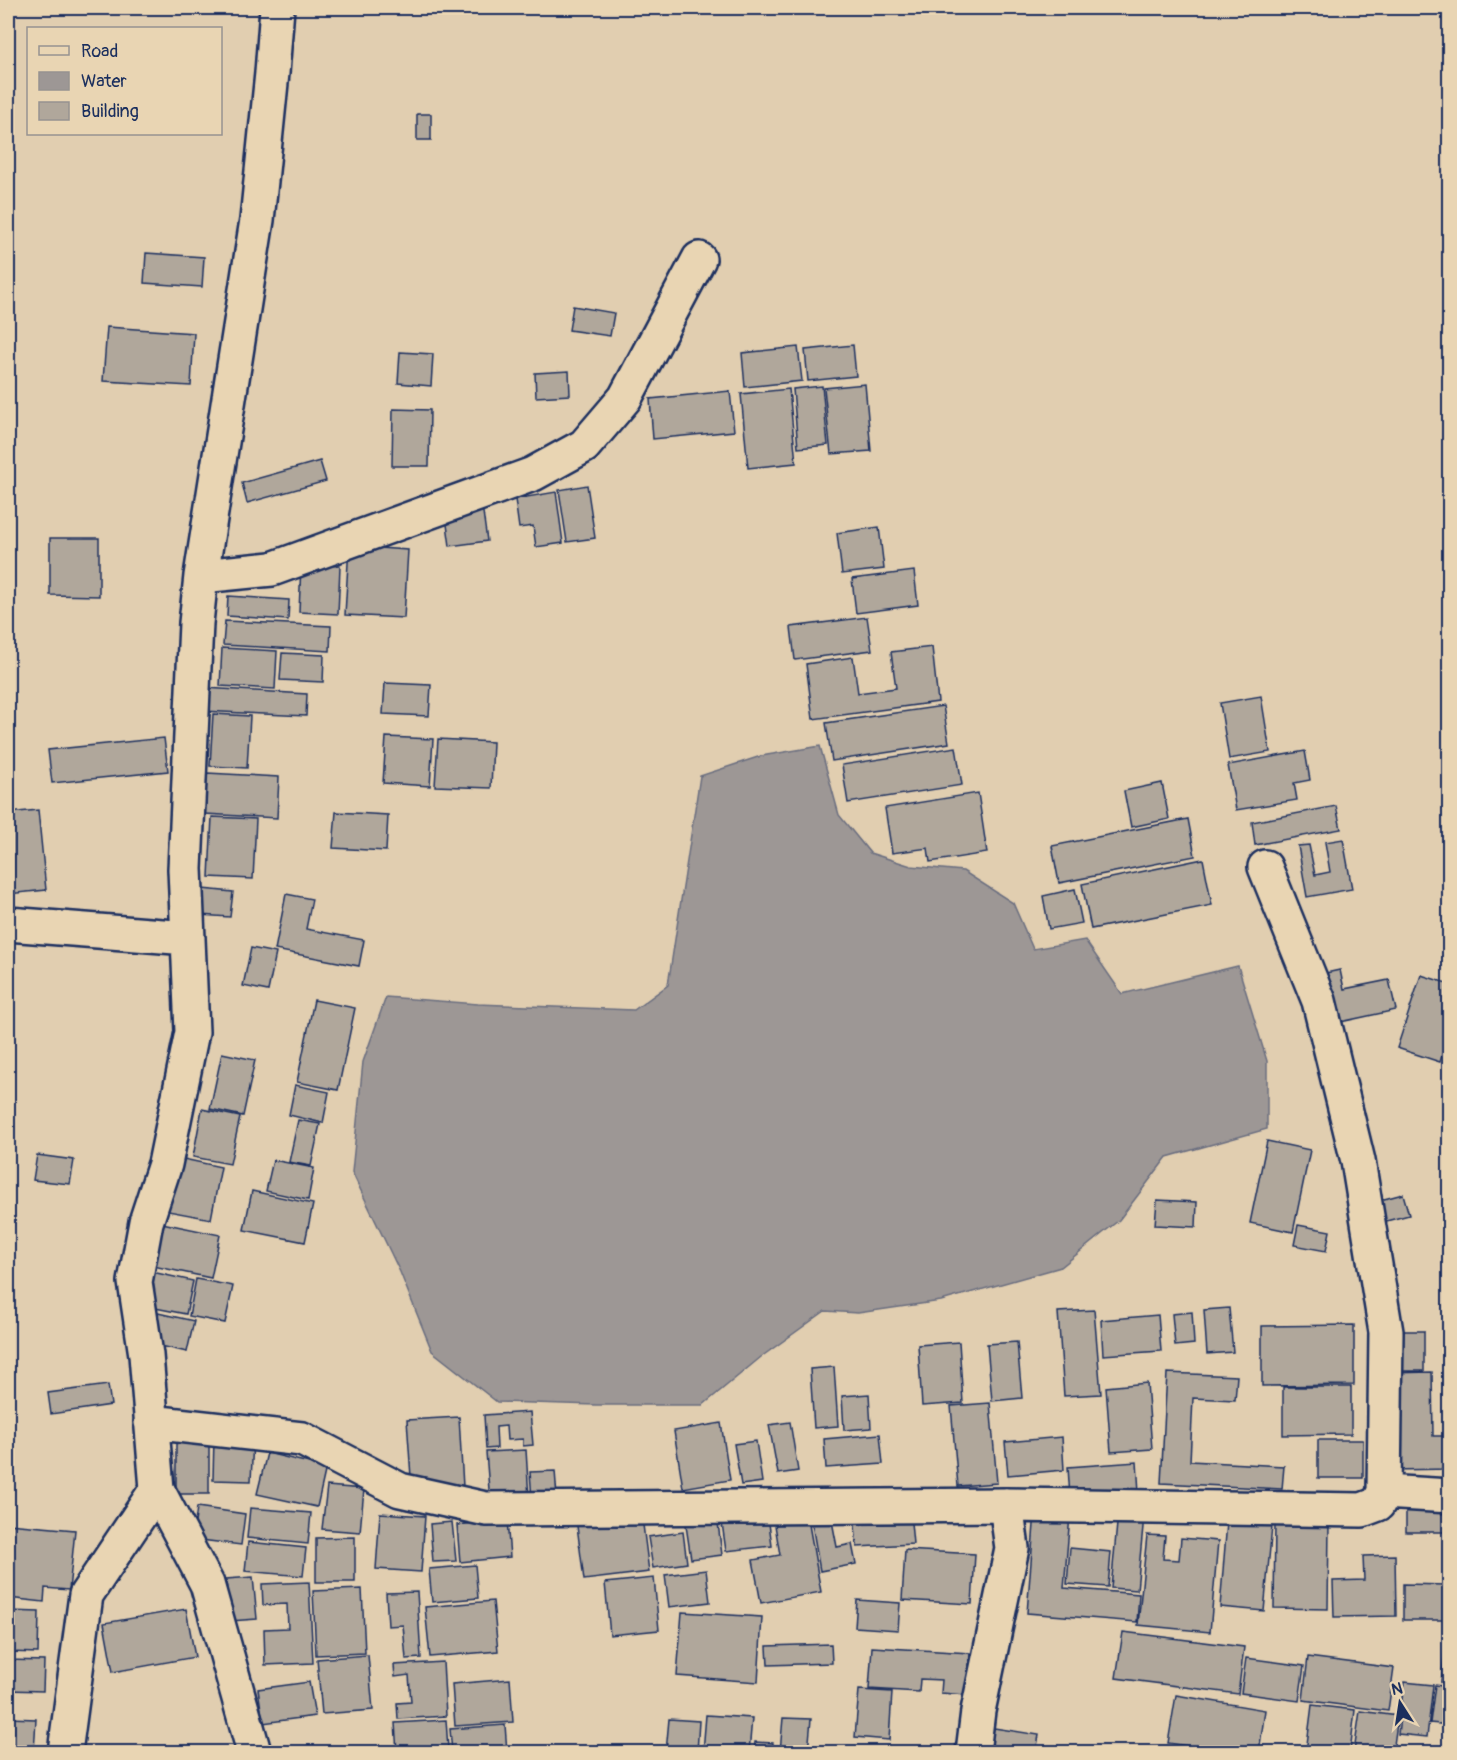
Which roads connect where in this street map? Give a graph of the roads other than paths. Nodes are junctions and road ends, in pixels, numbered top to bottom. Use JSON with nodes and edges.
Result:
{"nodes":[{"id":1,"x":277,"y":8,"type":"edge"},
{"id":2,"x":699,"y":259,"type":"dead end"},
{"id":3,"x":201,"y":576,"type":"junction"},
{"id":4,"x":1265,"y":867,"type":"dead end"},
{"id":5,"x":8,"y":924,"type":"edge"},
{"id":6,"x":188,"y":938,"type":"junction"},
{"id":7,"x":151,"y":1422,"type":"junction"},
{"id":8,"x":157,"y":1489,"type":"junction"},
{"id":9,"x":1383,"y":1492,"type":"junction"},
{"id":10,"x":1449,"y":1496,"type":"edge"},
{"id":11,"x":1006,"y":1504,"type":"junction"},
{"id":12,"x":65,"y":1752,"type":"edge"},
{"id":13,"x":254,"y":1752,"type":"edge"},
{"id":14,"x":973,"y":1752,"type":"edge"}],
"edges":[{"from":1,"to":3,"type":"street"},
{"from":2,"to":3,"type":"street"},
{"from":3,"to":6,"type":"street"},
{"from":4,"to":9,"type":"street"},
{"from":5,"to":6,"type":"street"},
{"from":6,"to":7,"type":"street"},
{"from":7,"to":8,"type":"street"},
{"from":7,"to":11,"type":"street"},
{"from":8,"to":12,"type":"street"},
{"from":8,"to":13,"type":"street"},
{"from":9,"to":10,"type":"street"},
{"from":9,"to":11,"type":"street"},
{"from":11,"to":14,"type":"street"}]}
